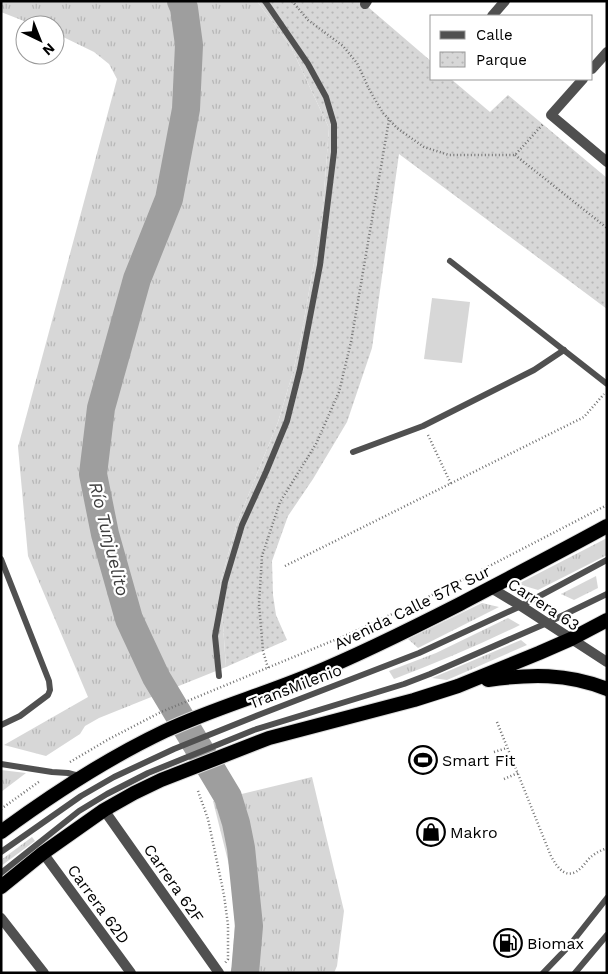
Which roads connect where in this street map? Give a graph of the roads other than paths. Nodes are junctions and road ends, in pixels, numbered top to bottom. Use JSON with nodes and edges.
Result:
{"nodes":[{"id":1,"x":265,"y":1,"type":"edge"},
{"id":2,"x":505,"y":1,"type":"edge"},
{"id":3,"x":493,"y":15,"type":"edge"},
{"id":4,"x":607,"y":52,"type":"edge"},
{"id":5,"x":593,"y":68,"type":"edge"},
{"id":6,"x":582,"y":80,"type":"edge"},
{"id":7,"x":607,"y":162,"type":"edge"},
{"id":8,"x":450,"y":262,"type":"dead end"},
{"id":9,"x":564,"y":350,"type":"junction"},
{"id":10,"x":607,"y":384,"type":"edge"},
{"id":11,"x":353,"y":452,"type":"dead end"},
{"id":12,"x":607,"y":526,"type":"edge"},
{"id":13,"x":1,"y":559,"type":"edge"},
{"id":14,"x":607,"y":560,"type":"edge"},
{"id":15,"x":491,"y":588,"type":"junction"},
{"id":16,"x":607,"y":594,"type":"edge"},
{"id":17,"x":521,"y":606,"type":"junction"},
{"id":18,"x":607,"y":620,"type":"edge"},
{"id":19,"x":547,"y":623,"type":"junction"},
{"id":20,"x":571,"y":639,"type":"junction"},
{"id":21,"x":607,"y":662,"type":"edge"},
{"id":22,"x":219,"y":676,"type":"dead end"},
{"id":23,"x":463,"y":684,"type":"junction"},
{"id":24,"x":607,"y":689,"type":"edge"},
{"id":25,"x":1,"y":726,"type":"edge"},
{"id":26,"x":246,"y":739,"type":"junction"},
{"id":27,"x":1,"y":764,"type":"edge"},
{"id":28,"x":182,"y":765,"type":"junction"},
{"id":29,"x":80,"y":776,"type":"junction"},
{"id":30,"x":104,"y":810,"type":"junction"},
{"id":31,"x":1,"y":832,"type":"edge"},
{"id":32,"x":1,"y":852,"type":"edge"},
{"id":33,"x":43,"y":853,"type":"junction"},
{"id":34,"x":1,"y":872,"type":"edge"},
{"id":35,"x":1,"y":887,"type":"edge"},
{"id":36,"x":607,"y":898,"type":"edge"},
{"id":37,"x":1,"y":918,"type":"edge"},
{"id":38,"x":607,"y":935,"type":"edge"},
{"id":39,"x":44,"y":973,"type":"edge"},
{"id":40,"x":131,"y":973,"type":"edge"},
{"id":41,"x":219,"y":973,"type":"edge"},
{"id":42,"x":543,"y":973,"type":"edge"},
{"id":43,"x":575,"y":973,"type":"edge"}],
"edges":[{"from":1,"to":22,"type":"lane"},
{"from":2,"to":3,"type":"street"},
{"from":4,"to":5,"type":"street"},
{"from":6,"to":7,"type":"street"},
{"from":8,"to":9,"type":"lane"},
{"from":9,"to":10,"type":"lane"},
{"from":9,"to":11,"type":"lane"},
{"from":12,"to":15,"type":"highway","name":"Avenida Calle 57R Sur"},
{"from":13,"to":25,"type":"lane"},
{"from":14,"to":17,"type":"lane","name":"TransMilenio"},
{"from":15,"to":17,"type":"street","name":"Carrera 63"},
{"from":15,"to":29,"type":"highway","name":"Avenida Calle 57R Sur"},
{"from":16,"to":19,"type":"lane","name":"TransMilenio"},
{"from":17,"to":19,"type":"street","name":"Carrera 63"},
{"from":17,"to":32,"type":"lane","name":"TransMilenio"},
{"from":18,"to":20,"type":"highway"},
{"from":19,"to":20,"type":"street","name":"Carrera 63"},
{"from":19,"to":26,"type":"lane","name":"TransMilenio"},
{"from":20,"to":21,"type":"street","name":"Carrera 63"},
{"from":20,"to":23,"type":"highway"},
{"from":23,"to":24,"type":"highway"},
{"from":23,"to":26,"type":"highway"},
{"from":26,"to":28,"type":"highway"},
{"from":27,"to":29,"type":"lane"},
{"from":28,"to":30,"type":"highway"},
{"from":28,"to":34,"type":"lane"},
{"from":29,"to":31,"type":"highway","name":"Avenida Calle 57R Sur"},
{"from":30,"to":33,"type":"highway"},
{"from":30,"to":41,"type":"street","name":"Carrera 62F"},
{"from":33,"to":35,"type":"highway"},
{"from":33,"to":40,"type":"street","name":"Carrera 62D"},
{"from":36,"to":42,"type":"lane"},
{"from":37,"to":39,"type":"street"},
{"from":38,"to":43,"type":"lane"}]}
